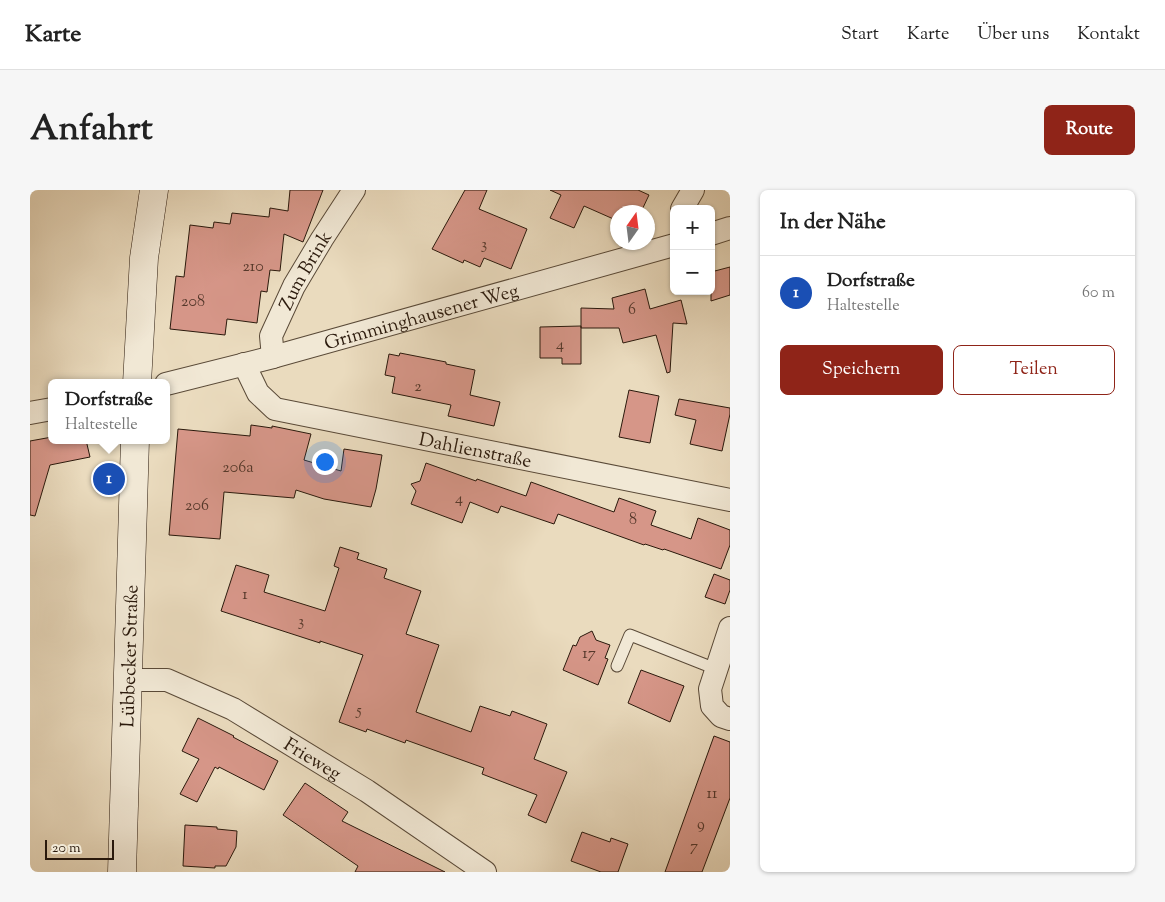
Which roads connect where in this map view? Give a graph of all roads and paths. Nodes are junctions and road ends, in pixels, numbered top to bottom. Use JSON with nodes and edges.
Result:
{"nodes":[{"id":1,"x":154,"y":190,"type":"edge"},
{"id":2,"x":354,"y":190,"type":"edge"},
{"id":3,"x":692,"y":190,"type":"edge"},
{"id":4,"x":684,"y":205,"type":"edge"},
{"id":5,"x":730,"y":228,"type":"edge"},
{"id":6,"x":715,"y":233,"type":"edge"},
{"id":7,"x":670,"y":245,"type":"edge"},
{"id":8,"x":273,"y":357,"type":"junction"},
{"id":9,"x":244,"y":364,"type":"junction"},
{"id":10,"x":137,"y":379,"type":"edge"},
{"id":11,"x":170,"y":383,"type":"edge"},
{"id":12,"x":48,"y":410,"type":"edge"},
{"id":13,"x":30,"y":414,"type":"edge"},
{"id":14,"x":136,"y":444,"type":"edge"},
{"id":15,"x":730,"y":500,"type":"edge"},
{"id":16,"x":730,"y":628,"type":"edge"},
{"id":17,"x":617,"y":666,"type":"dead end"},
{"id":18,"x":716,"y":669,"type":"junction"},
{"id":19,"x":128,"y":680,"type":"junction"},
{"id":20,"x":730,"y":719,"type":"edge"},
{"id":21,"x":122,"y":872,"type":"edge"},
{"id":22,"x":485,"y":872,"type":"edge"}],
"edges":[{"from":1,"to":10,"type":"main road"},
{"from":2,"to":8,"type":"street","name":"Zum Brink"},
{"from":3,"to":4,"type":"street"},
{"from":5,"to":6,"type":"street"},
{"from":7,"to":8,"type":"street","name":"Grimminghausener Weg"},
{"from":8,"to":9,"type":"street","name":"Grimminghausener Weg"},
{"from":9,"to":11,"type":"street","name":"Grimminghausener Weg"},
{"from":9,"to":15,"type":"street","name":"Dahlienstraße"},
{"from":12,"to":13,"type":"street"},
{"from":14,"to":19,"type":"main road","name":"Lübbecker Straße"},
{"from":16,"to":18,"type":"street"},
{"from":17,"to":18,"type":"lane"},
{"from":18,"to":20,"type":"street"},
{"from":19,"to":21,"type":"main road","name":"Lübbecker Straße"},
{"from":19,"to":22,"type":"street","name":"Frieweg"}]}
